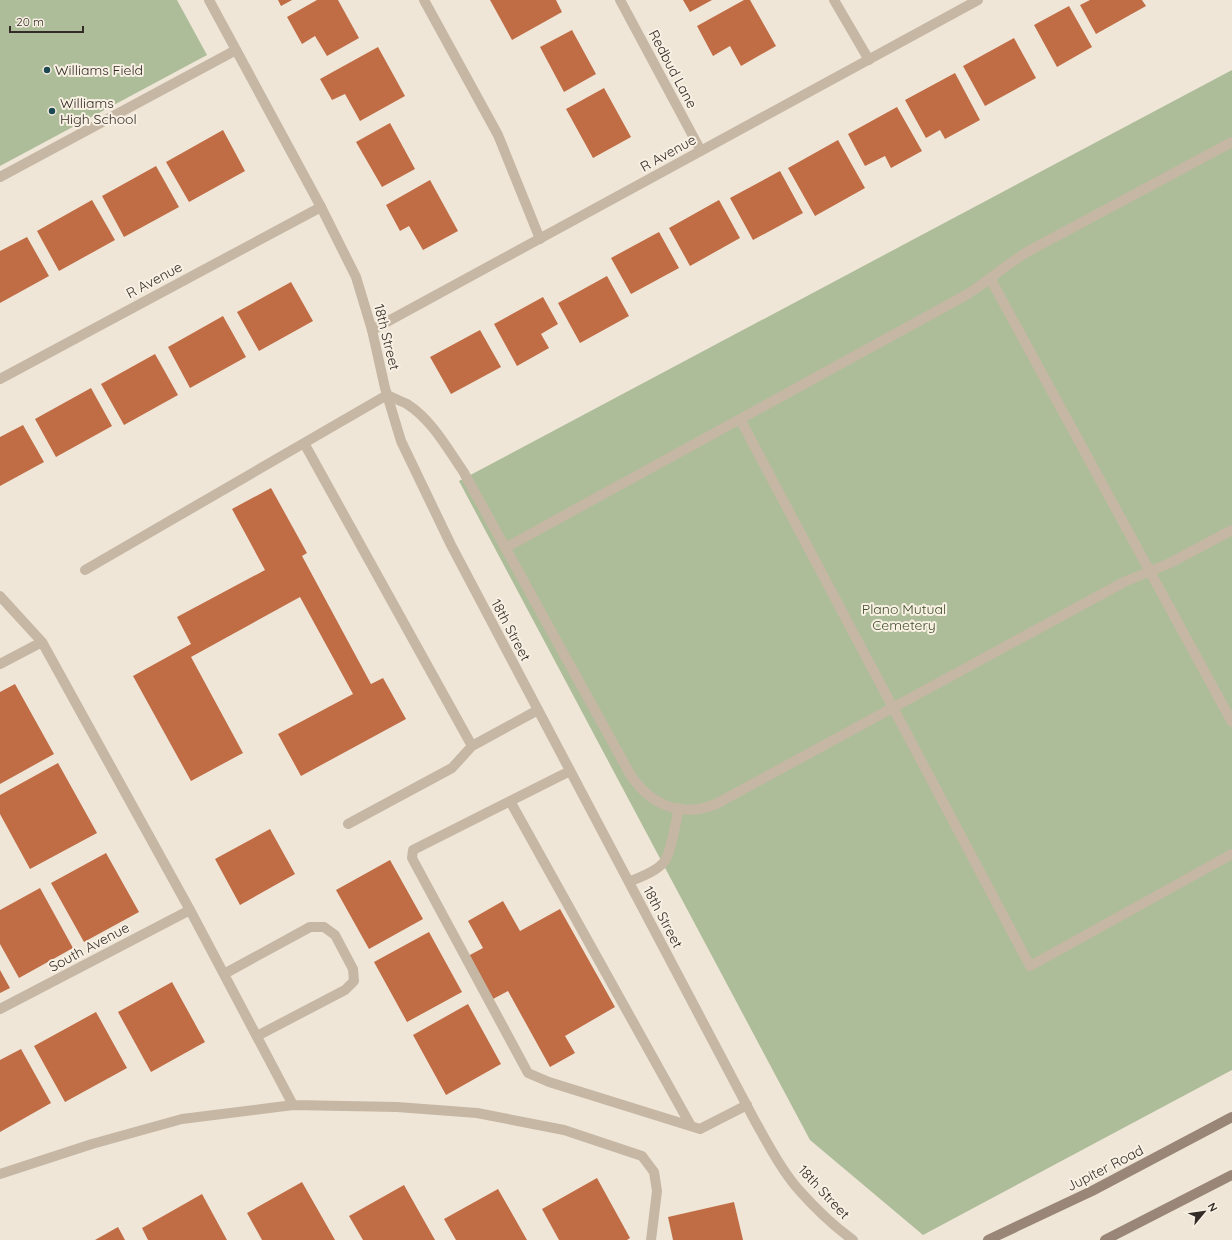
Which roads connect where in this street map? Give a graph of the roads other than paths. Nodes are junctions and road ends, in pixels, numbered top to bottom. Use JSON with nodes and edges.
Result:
{"nodes":[{"id":1,"x":209,"y":0,"type":"edge"},
{"id":2,"x":424,"y":0,"type":"edge"},
{"id":3,"x":620,"y":0,"type":"edge"},
{"id":4,"x":834,"y":0,"type":"edge"},
{"id":5,"x":978,"y":0,"type":"edge"},
{"id":6,"x":236,"y":50,"type":"junction"},
{"id":7,"x":869,"y":60,"type":"junction"},
{"id":8,"x":1232,"y":142,"type":"edge"},
{"id":9,"x":701,"y":151,"type":"junction"},
{"id":10,"x":0,"y":177,"type":"edge"},
{"id":11,"x":321,"y":206,"type":"junction"},
{"id":12,"x":540,"y":239,"type":"junction"},
{"id":13,"x":990,"y":278,"type":"junction"},
{"id":14,"x":372,"y":330,"type":"junction"},
{"id":15,"x":0,"y":379,"type":"edge"},
{"id":16,"x":387,"y":395,"type":"junction"},
{"id":17,"x":740,"y":419,"type":"junction"},
{"id":18,"x":304,"y":443,"type":"junction"},
{"id":19,"x":1232,"y":530,"type":"edge"},
{"id":20,"x":505,"y":548,"type":"junction"},
{"id":21,"x":85,"y":570,"type":"dead end"},
{"id":22,"x":1150,"y":571,"type":"junction"},
{"id":23,"x":0,"y":596,"type":"edge"},
{"id":24,"x":42,"y":642,"type":"junction"},
{"id":25,"x":0,"y":664,"type":"edge"},
{"id":26,"x":893,"y":708,"type":"junction"},
{"id":27,"x":538,"y":710,"type":"junction"},
{"id":28,"x":1232,"y":722,"type":"edge"},
{"id":29,"x":472,"y":746,"type":"junction"},
{"id":30,"x":570,"y":771,"type":"junction"},
{"id":31,"x":510,"y":801,"type":"junction"},
{"id":32,"x":679,"y":808,"type":"junction"},
{"id":33,"x":348,"y":824,"type":"dead end"},
{"id":34,"x":1232,"y":854,"type":"edge"},
{"id":35,"x":629,"y":882,"type":"junction"},
{"id":36,"x":190,"y":910,"type":"junction"},
{"id":37,"x":224,"y":974,"type":"junction"},
{"id":38,"x":0,"y":1009,"type":"edge"},
{"id":39,"x":257,"y":1036,"type":"junction"},
{"id":40,"x":293,"y":1105,"type":"junction"},
{"id":41,"x":747,"y":1105,"type":"junction"},
{"id":42,"x":1232,"y":1117,"type":"edge"},
{"id":43,"x":691,"y":1126,"type":"junction"},
{"id":44,"x":0,"y":1174,"type":"edge"},
{"id":45,"x":1232,"y":1175,"type":"edge"},
{"id":46,"x":651,"y":1240,"type":"edge"},
{"id":47,"x":853,"y":1240,"type":"edge"},
{"id":48,"x":988,"y":1240,"type":"edge"},
{"id":49,"x":1106,"y":1240,"type":"edge"}],
"edges":[{"from":1,"to":6,"type":"street","name":"18th Street"},
{"from":2,"to":12,"type":"street"},
{"from":3,"to":9,"type":"street","name":"Redbud Lane"},
{"from":4,"to":7,"type":"street"},
{"from":5,"to":7,"type":"street","name":"R Avenue"},
{"from":6,"to":10,"type":"street"},
{"from":6,"to":11,"type":"street","name":"18th Street"},
{"from":7,"to":9,"type":"street","name":"R Avenue"},
{"from":8,"to":13,"type":"street"},
{"from":9,"to":12,"type":"street","name":"R Avenue"},
{"from":11,"to":14,"type":"street","name":"18th Street"},
{"from":11,"to":15,"type":"street","name":"R Avenue"},
{"from":12,"to":14,"type":"street","name":"R Avenue"},
{"from":13,"to":17,"type":"street"},
{"from":13,"to":22,"type":"street"},
{"from":14,"to":16,"type":"street","name":"18th Street"},
{"from":16,"to":18,"type":"street"},
{"from":16,"to":20,"type":"street"},
{"from":16,"to":27,"type":"street","name":"18th Street"},
{"from":17,"to":20,"type":"street"},
{"from":17,"to":26,"type":"street"},
{"from":18,"to":21,"type":"street"},
{"from":18,"to":29,"type":"street"},
{"from":19,"to":22,"type":"street"},
{"from":20,"to":32,"type":"street"},
{"from":22,"to":26,"type":"street"},
{"from":22,"to":28,"type":"street"},
{"from":23,"to":24,"type":"street"},
{"from":24,"to":25,"type":"street"},
{"from":24,"to":36,"type":"street"},
{"from":26,"to":32,"type":"street"},
{"from":26,"to":34,"type":"street"},
{"from":27,"to":29,"type":"street"},
{"from":27,"to":30,"type":"street","name":"18th Street"},
{"from":29,"to":33,"type":"street"},
{"from":30,"to":31,"type":"street"},
{"from":30,"to":35,"type":"street","name":"18th Street"},
{"from":31,"to":43,"type":"street"},
{"from":31,"to":43,"type":"street"},
{"from":32,"to":35,"type":"street"},
{"from":35,"to":41,"type":"street","name":"18th Street"},
{"from":36,"to":37,"type":"street"},
{"from":36,"to":38,"type":"street","name":"South Avenue"},
{"from":37,"to":39,"type":"street"},
{"from":37,"to":39,"type":"street"},
{"from":39,"to":40,"type":"street"},
{"from":40,"to":44,"type":"street"},
{"from":40,"to":46,"type":"street"},
{"from":41,"to":43,"type":"street"},
{"from":41,"to":47,"type":"street","name":"18th Street"},
{"from":42,"to":48,"type":"main road","name":"Jupiter Road"},
{"from":45,"to":49,"type":"main road"}]}
